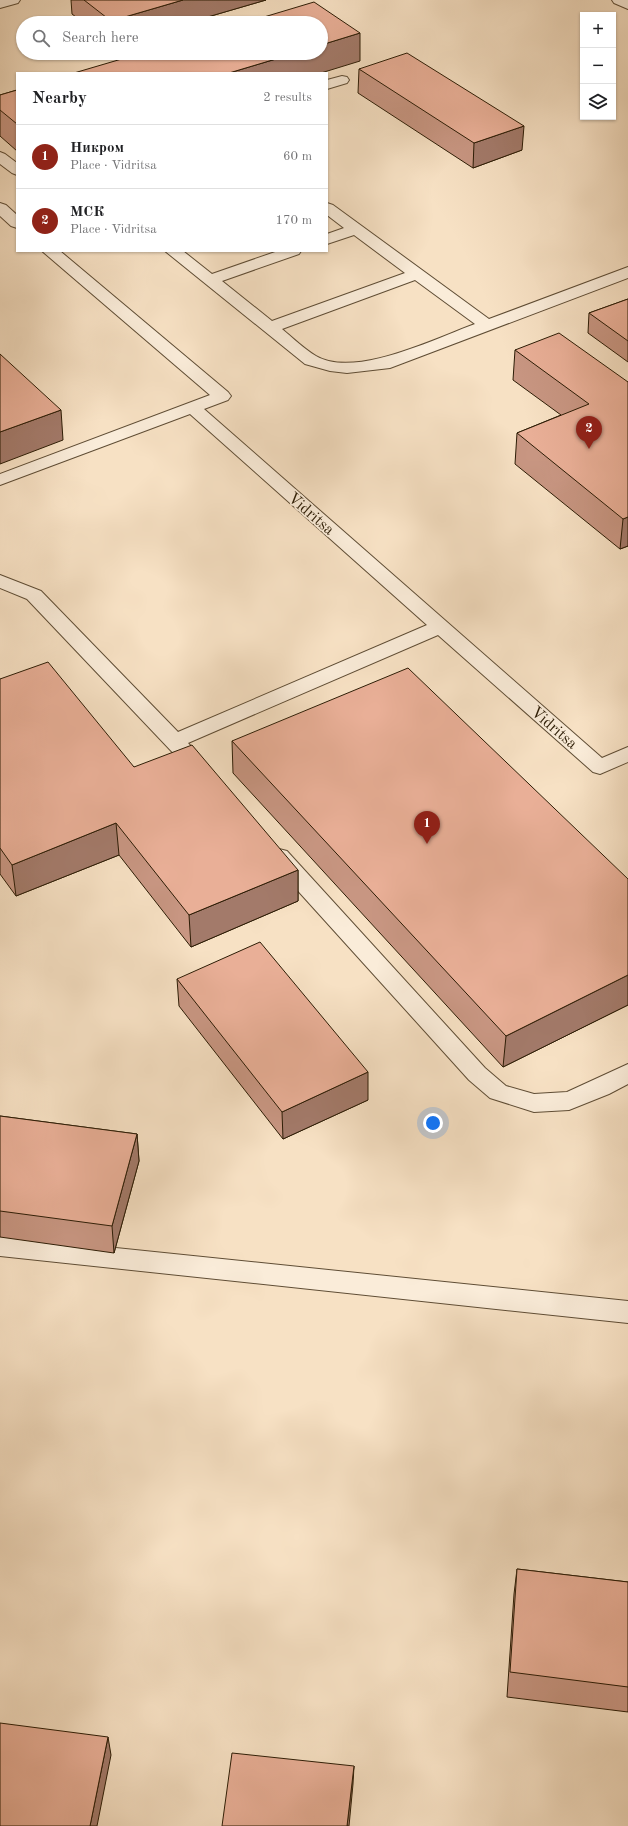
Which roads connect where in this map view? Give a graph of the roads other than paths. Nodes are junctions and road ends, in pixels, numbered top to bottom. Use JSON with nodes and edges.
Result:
{"nodes":[{"id":1,"x":13,"y":0,"type":"edge"},
{"id":2,"x":619,"y":0,"type":"edge"},
{"id":3,"x":0,"y":4,"type":"edge"},
{"id":4,"x":628,"y":5,"type":"edge"},
{"id":5,"x":342,"y":80,"type":"dead end"},
{"id":6,"x":328,"y":85,"type":"edge"},
{"id":7,"x":0,"y":157,"type":"edge"},
{"id":8,"x":16,"y":169,"type":"edge"},
{"id":9,"x":0,"y":208,"type":"edge"},
{"id":10,"x":328,"y":209,"type":"edge"},
{"id":11,"x":16,"y":222,"type":"edge"},
{"id":12,"x":356,"y":229,"type":"junction"},
{"id":13,"x":328,"y":239,"type":"edge"},
{"id":14,"x":51,"y":252,"type":"edge"},
{"id":15,"x":173,"y":252,"type":"edge"},
{"id":16,"x":290,"y":252,"type":"edge"},
{"id":17,"x":628,"y":272,"type":"edge"},
{"id":18,"x":417,"y":274,"type":"junction"},
{"id":19,"x":210,"y":280,"type":"junction"},
{"id":20,"x":486,"y":324,"type":"junction"},
{"id":21,"x":270,"y":328,"type":"junction"},
{"id":22,"x":192,"y":407,"type":"junction"},
{"id":23,"x":0,"y":480,"type":"edge"},
{"id":24,"x":0,"y":582,"type":"edge"},
{"id":25,"x":441,"y":626,"type":"junction"},
{"id":26,"x":175,"y":741,"type":"junction"},
{"id":27,"x":628,"y":754,"type":"edge"},
{"id":28,"x":217,"y":788,"type":"edge"},
{"id":29,"x":265,"y":840,"type":"edge"},
{"id":30,"x":628,"y":1073,"type":"edge"},
{"id":31,"x":0,"y":1246,"type":"edge"},
{"id":32,"x":628,"y":1312,"type":"edge"}],
"edges":[{"from":1,"to":3,"type":"street"},
{"from":2,"to":4,"type":"street"},
{"from":5,"to":6,"type":"street"},
{"from":7,"to":8,"type":"street"},
{"from":9,"to":11,"type":"street"},
{"from":10,"to":12,"type":"street"},
{"from":12,"to":13,"type":"street"},
{"from":12,"to":18,"type":"street"},
{"from":14,"to":22,"type":"street"},
{"from":15,"to":19,"type":"street"},
{"from":16,"to":19,"type":"street"},
{"from":17,"to":20,"type":"street"},
{"from":18,"to":20,"type":"street"},
{"from":18,"to":21,"type":"street"},
{"from":19,"to":21,"type":"street"},
{"from":20,"to":21,"type":"street"},
{"from":22,"to":23,"type":"street"},
{"from":22,"to":25,"type":"street","name":"Vidritsa"},
{"from":24,"to":26,"type":"street"},
{"from":25,"to":26,"type":"street"},
{"from":25,"to":27,"type":"street","name":"Vidritsa"},
{"from":26,"to":28,"type":"street"},
{"from":29,"to":30,"type":"street"},
{"from":31,"to":32,"type":"street"}]}
